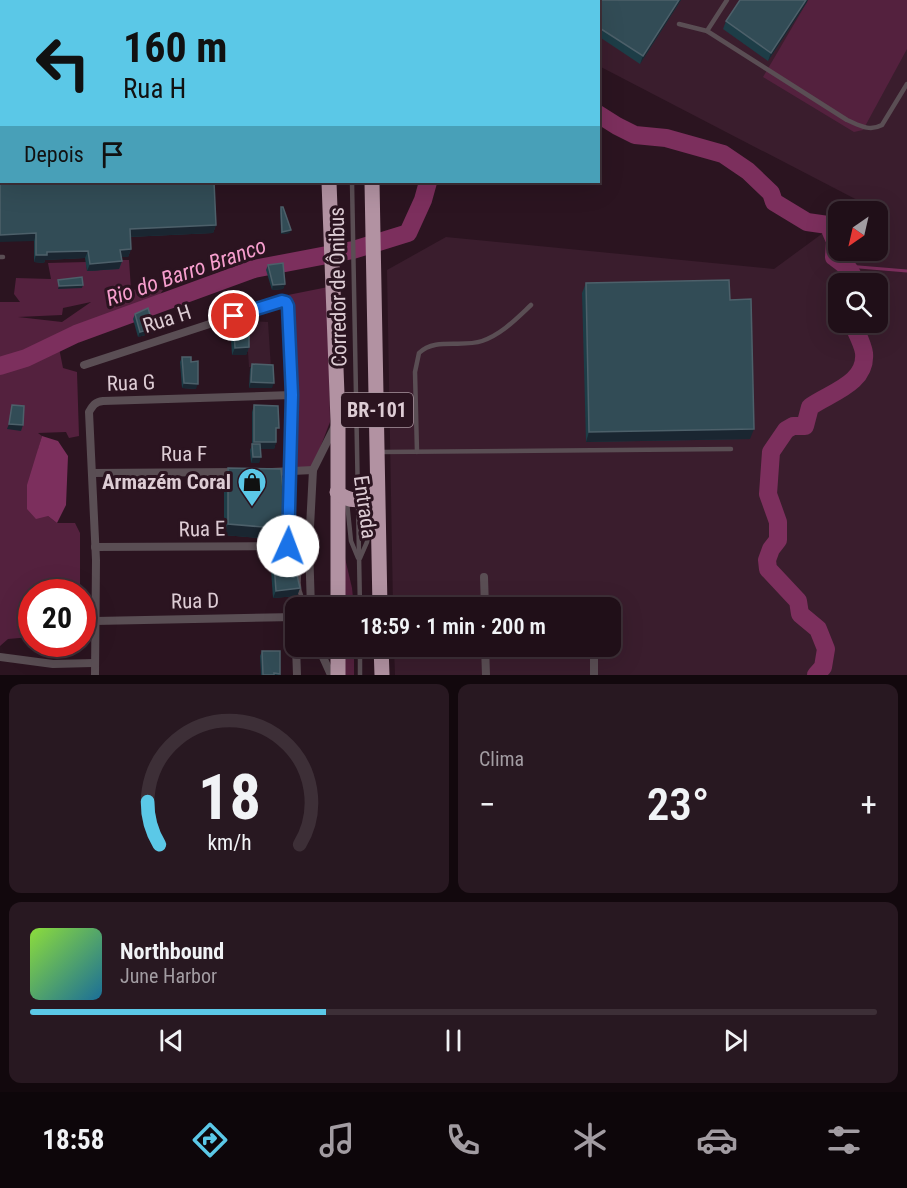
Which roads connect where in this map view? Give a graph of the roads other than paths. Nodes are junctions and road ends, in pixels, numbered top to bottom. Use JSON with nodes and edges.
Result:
{"nodes":[{"id":1,"x":727,"y":0,"type":"edge"},
{"id":2,"x":679,"y":24,"type":"dead end"},
{"id":3,"x":707,"y":31,"type":"junction"},
{"id":4,"x":907,"y":84,"type":"edge"},
{"id":5,"x":329,"y":183,"type":"edge"},
{"id":6,"x":352,"y":183,"type":"edge"},
{"id":7,"x":372,"y":183,"type":"edge"},
{"id":8,"x":531,"y":305,"type":"dead end"},
{"id":9,"x":84,"y":365,"type":"dead end"},
{"id":10,"x":292,"y":395,"type":"junction"},
{"id":11,"x":338,"y":421,"type":"junction"},
{"id":12,"x":731,"y":450,"type":"dead end"},
{"id":13,"x":377,"y":452,"type":"junction"},
{"id":14,"x":417,"y":452,"type":"junction"},
{"id":15,"x":313,"y":470,"type":"junction"},
{"id":16,"x":246,"y":472,"type":"edge"},
{"id":17,"x":257,"y":472,"type":"edge"},
{"id":18,"x":291,"y":472,"type":"junction"},
{"id":19,"x":92,"y":473,"type":"junction"},
{"id":20,"x":376,"y":491,"type":"junction"},
{"id":21,"x":347,"y":497,"type":"junction"},
{"id":22,"x":288,"y":546,"type":"junction"},
{"id":23,"x":95,"y":547,"type":"junction"},
{"id":24,"x":309,"y":550,"type":"junction"},
{"id":25,"x":359,"y":561,"type":"junction"},
{"id":26,"x":484,"y":577,"type":"dead end"},
{"id":27,"x":96,"y":579,"type":"edge"},
{"id":28,"x":310,"y":597,"type":"edge"},
{"id":29,"x":339,"y":597,"type":"edge"},
{"id":30,"x":360,"y":597,"type":"edge"},
{"id":31,"x":380,"y":597,"type":"edge"},
{"id":32,"x":485,"y":597,"type":"edge"},
{"id":33,"x":285,"y":616,"type":"edge"},
{"id":34,"x":96,"y":621,"type":"edge"},
{"id":35,"x":0,"y":657,"type":"edge"},
{"id":36,"x":93,"y":657,"type":"edge"},
{"id":37,"x":296,"y":657,"type":"edge"},
{"id":38,"x":323,"y":657,"type":"edge"},
{"id":39,"x":338,"y":657,"type":"edge"},
{"id":40,"x":360,"y":657,"type":"edge"},
{"id":41,"x":381,"y":657,"type":"edge"},
{"id":42,"x":485,"y":657,"type":"edge"},
{"id":43,"x":594,"y":657,"type":"edge"},
{"id":44,"x":93,"y":663,"type":"junction"},
{"id":45,"x":94,"y":675,"type":"edge"},
{"id":46,"x":297,"y":675,"type":"edge"},
{"id":47,"x":331,"y":675,"type":"edge"},
{"id":48,"x":338,"y":675,"type":"edge"},
{"id":49,"x":360,"y":675,"type":"edge"},
{"id":50,"x":382,"y":675,"type":"edge"},
{"id":51,"x":486,"y":675,"type":"edge"},
{"id":52,"x":594,"y":675,"type":"edge"}],
"edges":[{"from":1,"to":3,"type":"lane"},
{"from":2,"to":3,"type":"lane"},
{"from":3,"to":4,"type":"lane"},
{"from":5,"to":11,"type":"highway","number":"BR-101"},
{"from":6,"to":21,"type":"lane","name":"Corredor de Ônibus"},
{"from":7,"to":13,"type":"highway","number":"BR-101"},
{"from":8,"to":14,"type":"lane"},
{"from":9,"to":10,"type":"street","name":"Rua H"},
{"from":10,"to":18,"type":"street"},
{"from":10,"to":19,"type":"street","name":"Rua G"},
{"from":11,"to":15,"type":"street","number":"BR-101"},
{"from":11,"to":21,"type":"highway","number":"BR-101"},
{"from":12,"to":14,"type":"lane"},
{"from":13,"to":14,"type":"lane"},
{"from":13,"to":20,"type":"highway","number":"BR-101"},
{"from":15,"to":18,"type":"street"},
{"from":15,"to":24,"type":"street","number":"BR-101"},
{"from":16,"to":19,"type":"street","name":"Rua F"},
{"from":17,"to":18,"type":"street"},
{"from":18,"to":22,"type":"lane"},
{"from":19,"to":23,"type":"street","name":"Rua G"},
{"from":20,"to":21,"type":"highway"},
{"from":20,"to":25,"type":"lane"},
{"from":20,"to":31,"type":"highway","number":"BR-101"},
{"from":21,"to":25,"type":"lane","name":"Corredor de Ônibus"},
{"from":21,"to":25,"type":"lane","name":"Entrada"},
{"from":21,"to":29,"type":"highway","number":"BR-101"},
{"from":22,"to":23,"type":"street","name":"Rua E"},
{"from":22,"to":24,"type":"street","name":"Rua E"},
{"from":23,"to":27,"type":"street","name":"Rua G"},
{"from":24,"to":28,"type":"street","number":"BR-101"},
{"from":25,"to":30,"type":"lane","name":"Corredor de Ônibus"},
{"from":26,"to":32,"type":"street"},
{"from":33,"to":34,"type":"street","name":"Rua D"},
{"from":35,"to":44,"type":"street"},
{"from":36,"to":44,"type":"street","name":"Rua G"},
{"from":37,"to":46,"type":"street"},
{"from":38,"to":47,"type":"street"},
{"from":39,"to":48,"type":"highway"},
{"from":40,"to":49,"type":"lane"},
{"from":41,"to":50,"type":"highway"},
{"from":42,"to":51,"type":"street"},
{"from":43,"to":52,"type":"street"},
{"from":44,"to":45,"type":"street","name":"Rua G"}]}
